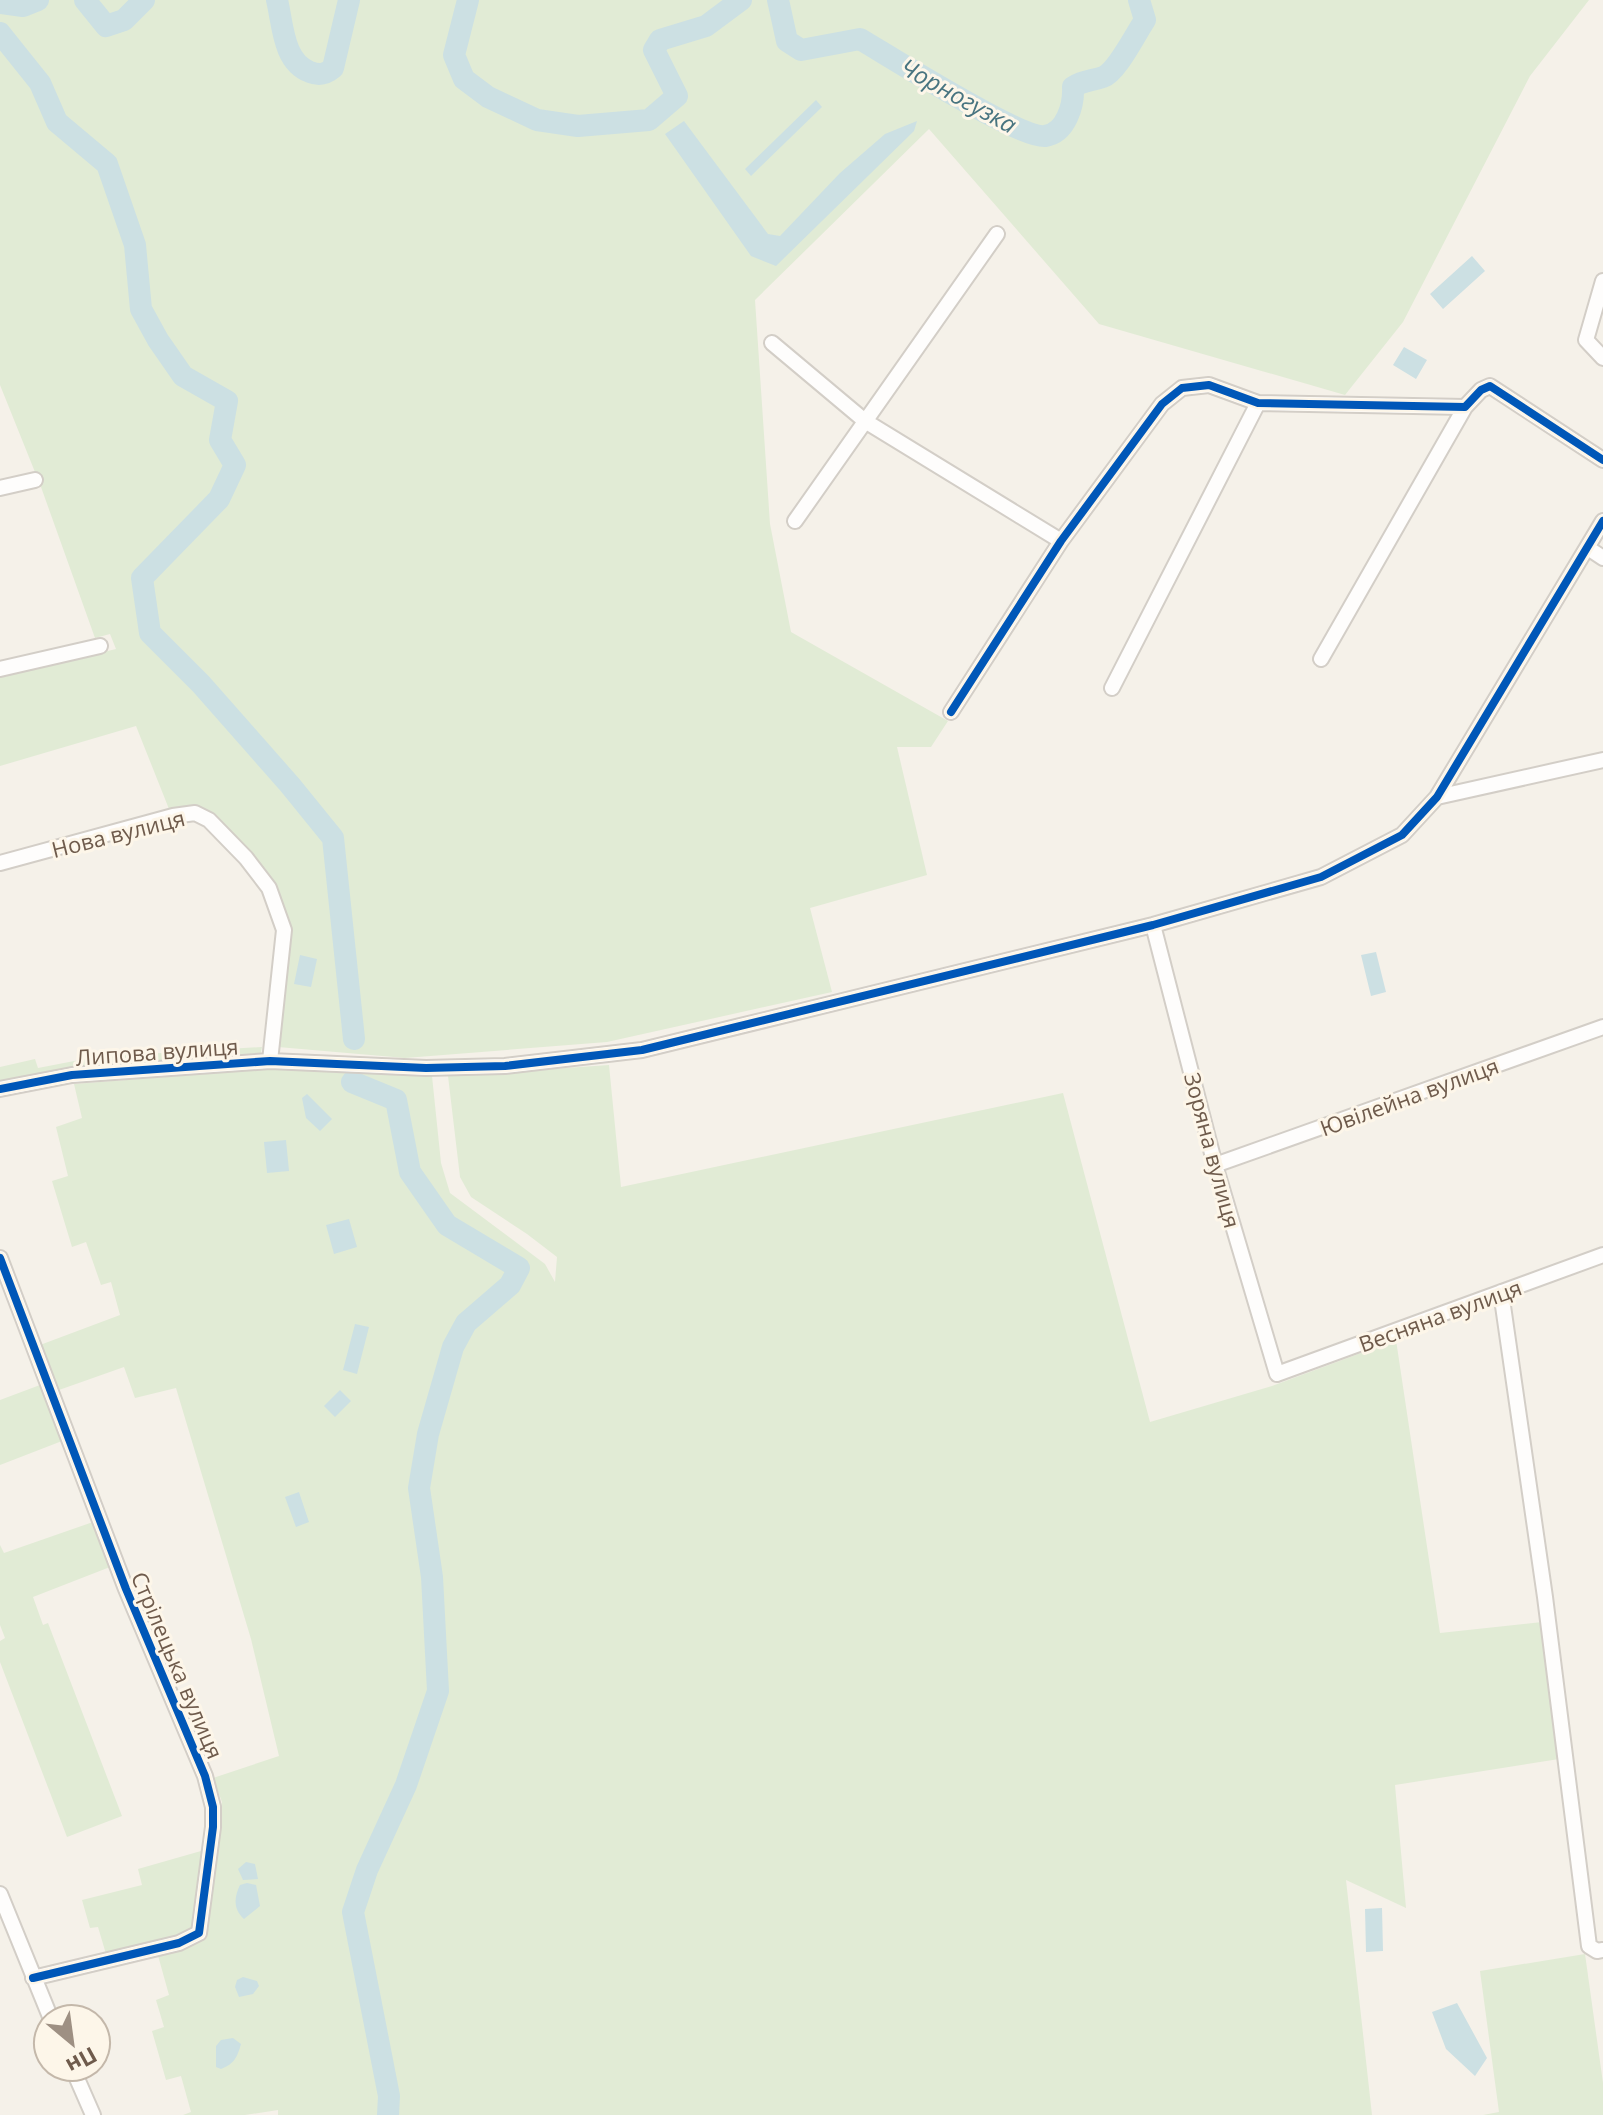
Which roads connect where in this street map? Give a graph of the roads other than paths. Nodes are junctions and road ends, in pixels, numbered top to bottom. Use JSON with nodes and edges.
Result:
{"nodes":[{"id":1,"x":997,"y":234,"type":"dead end"},
{"id":2,"x":1603,"y":281,"type":"edge"},
{"id":3,"x":772,"y":343,"type":"dead end"},
{"id":4,"x":1603,"y":358,"type":"edge"},
{"id":5,"x":1258,"y":403,"type":"junction"},
{"id":6,"x":1465,"y":407,"type":"junction"},
{"id":7,"x":865,"y":421,"type":"junction"},
{"id":8,"x":1603,"y":460,"type":"edge"},
{"id":9,"x":35,"y":480,"type":"dead end"},
{"id":10,"x":0,"y":488,"type":"edge"},
{"id":11,"x":795,"y":521,"type":"dead end"},
{"id":12,"x":1603,"y":521,"type":"edge"},
{"id":13,"x":1061,"y":541,"type":"junction"},
{"id":14,"x":1588,"y":548,"type":"junction"},
{"id":15,"x":1603,"y":558,"type":"edge"},
{"id":16,"x":100,"y":646,"type":"dead end"},
{"id":17,"x":1321,"y":659,"type":"dead end"},
{"id":18,"x":0,"y":669,"type":"edge"},
{"id":19,"x":1112,"y":688,"type":"dead end"},
{"id":20,"x":951,"y":712,"type":"dead end"},
{"id":21,"x":1603,"y":760,"type":"edge"},
{"id":22,"x":1437,"y":797,"type":"junction"},
{"id":23,"x":0,"y":863,"type":"edge"},
{"id":24,"x":1153,"y":925,"type":"junction"},
{"id":25,"x":1603,"y":1027,"type":"edge"},
{"id":26,"x":270,"y":1061,"type":"junction"},
{"id":27,"x":0,"y":1089,"type":"edge"},
{"id":28,"x":1215,"y":1165,"type":"junction"},
{"id":29,"x":1603,"y":1255,"type":"edge"},
{"id":30,"x":0,"y":1258,"type":"edge"},
{"id":31,"x":1501,"y":1292,"type":"junction"},
{"id":32,"x":1277,"y":1374,"type":"joint"},
{"id":33,"x":0,"y":1894,"type":"edge"},
{"id":34,"x":1603,"y":1950,"type":"edge"},
{"id":35,"x":33,"y":1978,"type":"junction"},
{"id":36,"x":44,"y":2003,"type":"edge"},
{"id":37,"x":79,"y":2083,"type":"edge"},
{"id":38,"x":93,"y":2115,"type":"edge"}],
"edges":[{"from":1,"to":7,"type":"street"},
{"from":2,"to":4,"type":"street"},
{"from":3,"to":7,"type":"street"},
{"from":5,"to":6,"type":"street"},
{"from":5,"to":13,"type":"street"},
{"from":5,"to":19,"type":"street"},
{"from":6,"to":8,"type":"street"},
{"from":6,"to":17,"type":"street"},
{"from":7,"to":11,"type":"street"},
{"from":7,"to":13,"type":"street"},
{"from":9,"to":10,"type":"street"},
{"from":12,"to":14,"type":"street","name":"Липова вулиця"},
{"from":13,"to":20,"type":"street"},
{"from":14,"to":15,"type":"street"},
{"from":14,"to":22,"type":"street","name":"Липова вулиця"},
{"from":16,"to":18,"type":"street"},
{"from":21,"to":22,"type":"street"},
{"from":22,"to":24,"type":"street","name":"Липова вулиця"},
{"from":23,"to":26,"type":"street","name":"Нова вулиця"},
{"from":24,"to":26,"type":"street","name":"Липова вулиця"},
{"from":24,"to":28,"type":"street","name":"Зоряна вулиця"},
{"from":25,"to":28,"type":"street","name":"Ювілейна вулиця"},
{"from":26,"to":27,"type":"street","name":"Липова вулиця"},
{"from":28,"to":32,"type":"street","name":"Зоряна вулиця"},
{"from":29,"to":31,"type":"street","name":"Весняна вулиця"},
{"from":30,"to":35,"type":"street","name":"Стрілецька вулиця"},
{"from":31,"to":32,"type":"street","name":"Весняна вулиця"},
{"from":31,"to":34,"type":"street"},
{"from":33,"to":35,"type":"street"},
{"from":35,"to":36,"type":"street"},
{"from":37,"to":38,"type":"street"}]}
